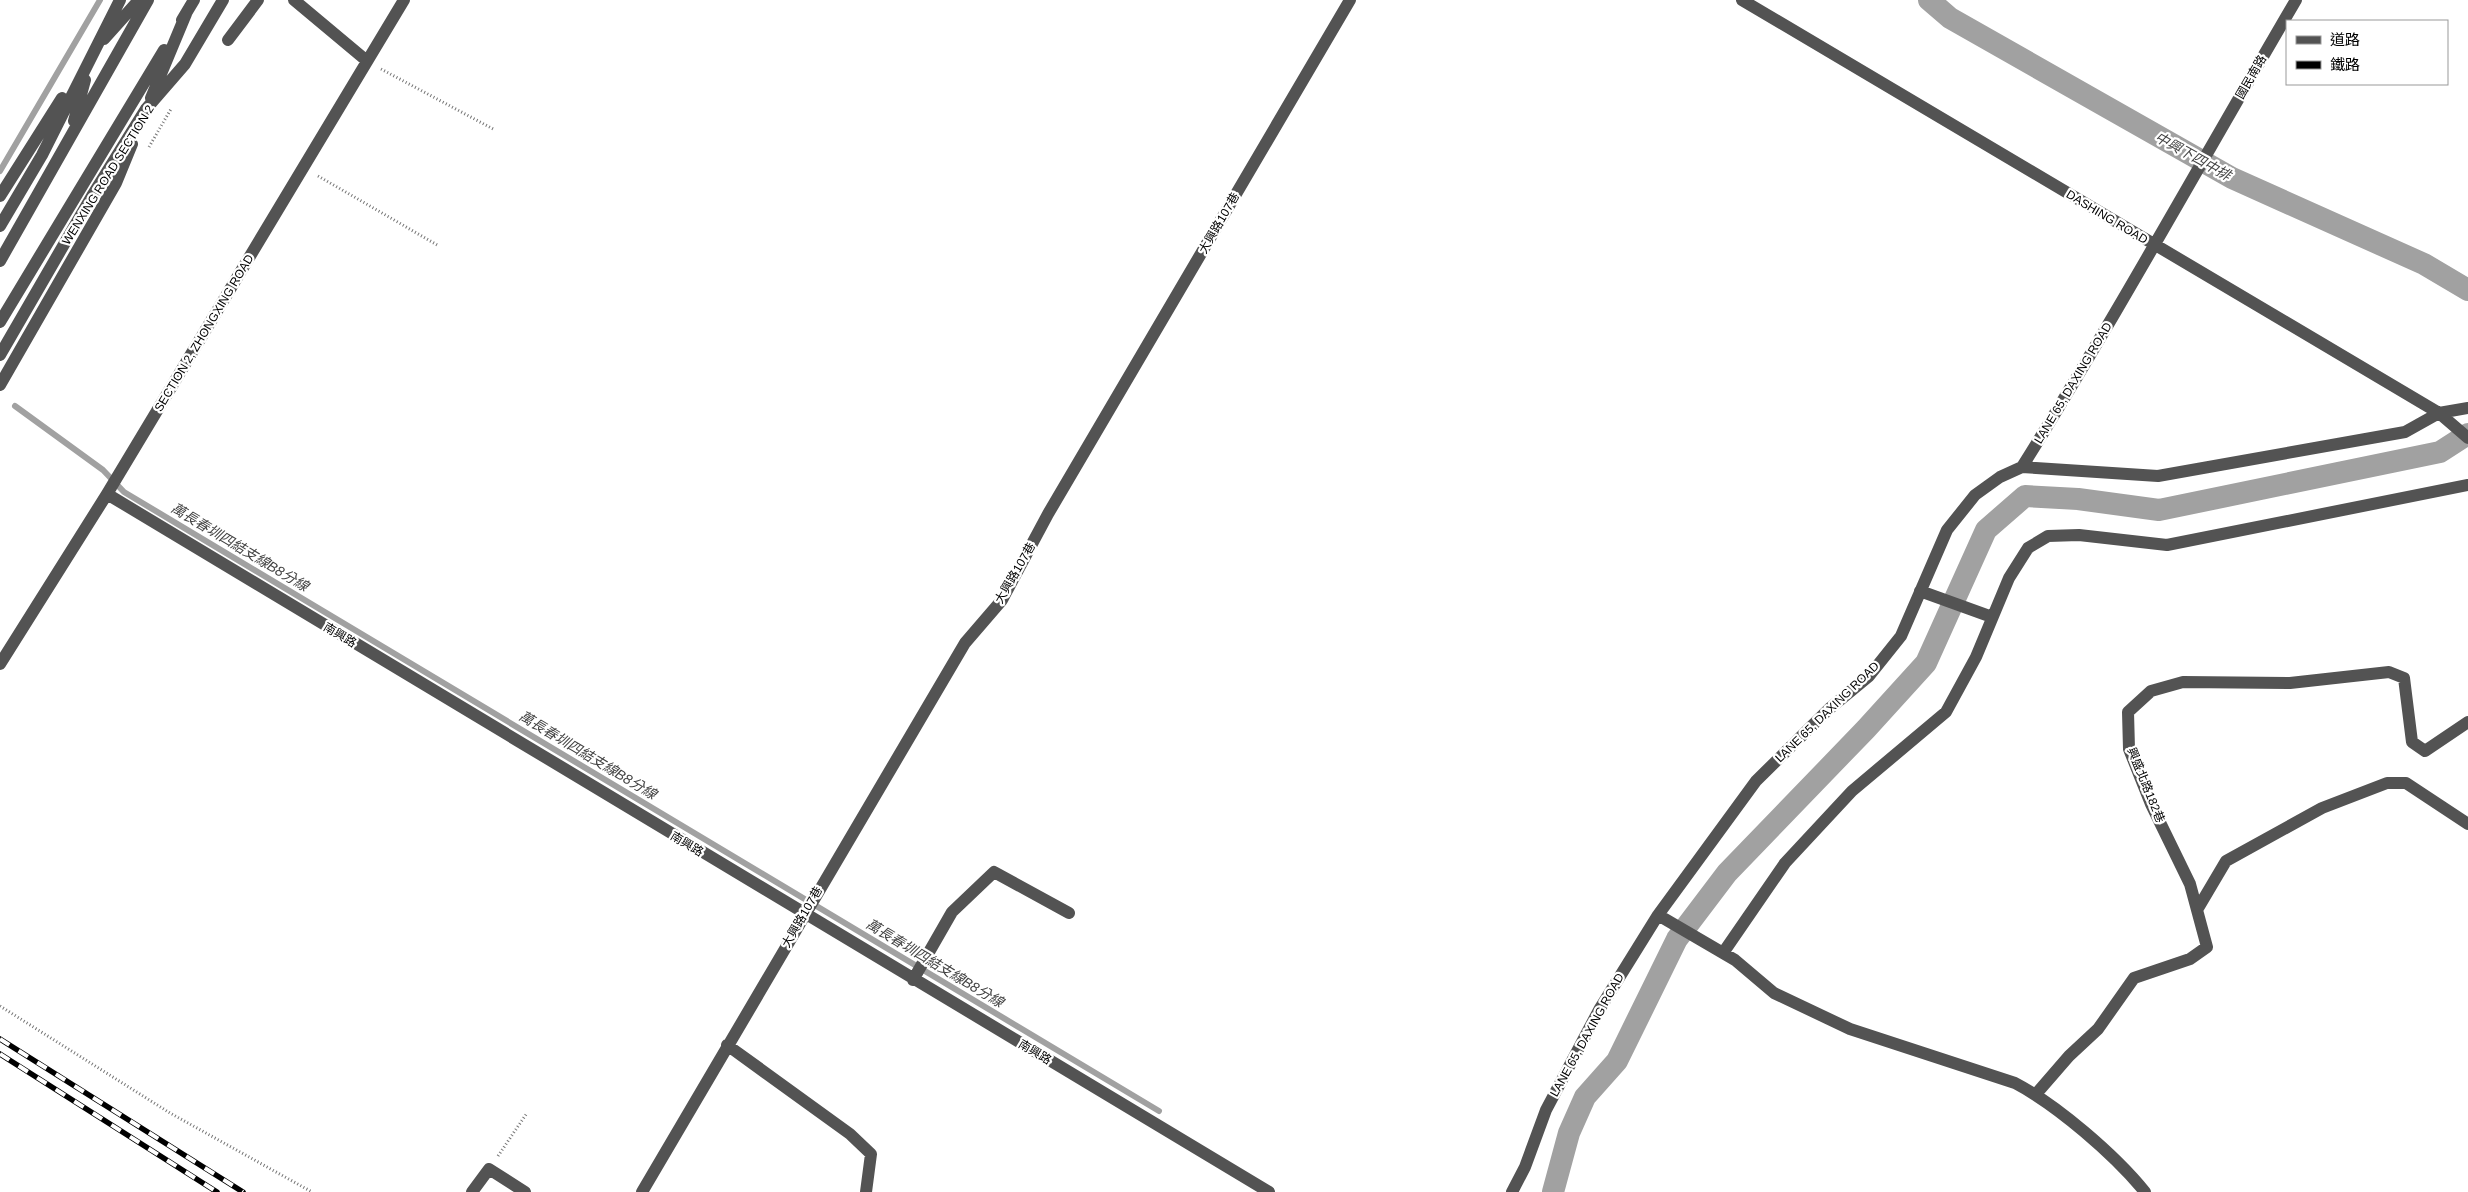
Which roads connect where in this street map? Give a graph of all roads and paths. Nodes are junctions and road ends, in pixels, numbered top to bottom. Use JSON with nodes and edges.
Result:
{"nodes":[{"id":1,"x":120,"y":0,"type":"edge"},
{"id":2,"x":139,"y":0,"type":"edge"},
{"id":3,"x":148,"y":0,"type":"edge"},
{"id":4,"x":194,"y":0,"type":"edge"},
{"id":5,"x":223,"y":0,"type":"edge"},
{"id":6,"x":258,"y":0,"type":"edge"},
{"id":7,"x":294,"y":0,"type":"edge"},
{"id":8,"x":404,"y":0,"type":"edge"},
{"id":9,"x":1350,"y":0,"type":"edge"},
{"id":10,"x":1742,"y":0,"type":"edge"},
{"id":11,"x":2296,"y":0,"type":"edge"},
{"id":12,"x":186,"y":14,"type":"junction"},
{"id":13,"x":228,"y":40,"type":"dead end"},
{"id":14,"x":93,"y":51,"type":"junction"},
{"id":15,"x":367,"y":61,"type":"junction"},
{"id":16,"x":146,"y":109,"type":"junction"},
{"id":17,"x":495,"y":130,"type":"dead end"},
{"id":18,"x":68,"y":140,"type":"junction"},
{"id":19,"x":304,"y":168,"type":"junction"},
{"id":20,"x":2195,"y":172,"type":"joint"},
{"id":21,"x":0,"y":196,"type":"edge"},
{"id":22,"x":0,"y":226,"type":"edge"},
{"id":23,"x":439,"y":246,"type":"dead end"},
{"id":24,"x":2155,"y":246,"type":"junction"},
{"id":25,"x":0,"y":261,"type":"edge"},
{"id":26,"x":0,"y":322,"type":"edge"},
{"id":27,"x":0,"y":355,"type":"edge"},
{"id":28,"x":0,"y":385,"type":"edge"},
{"id":29,"x":2468,"y":408,"type":"edge"},
{"id":30,"x":2439,"y":413,"type":"junction"},
{"id":31,"x":2468,"y":438,"type":"edge"},
{"id":32,"x":2022,"y":466,"type":"junction"},
{"id":33,"x":2468,"y":485,"type":"edge"},
{"id":34,"x":107,"y":494,"type":"junction"},
{"id":35,"x":1920,"y":591,"type":"junction"},
{"id":36,"x":1992,"y":617,"type":"junction"},
{"id":37,"x":0,"y":664,"type":"edge"},
{"id":38,"x":2468,"y":722,"type":"edge"},
{"id":39,"x":2468,"y":824,"type":"edge"},
{"id":40,"x":2197,"y":910,"type":"junction"},
{"id":41,"x":1069,"y":913,"type":"dead end"},
{"id":42,"x":803,"y":914,"type":"junction"},
{"id":43,"x":1664,"y":918,"type":"junction"},
{"id":44,"x":1723,"y":953,"type":"junction"},
{"id":45,"x":912,"y":980,"type":"junction"},
{"id":46,"x":0,"y":1006,"type":"edge"},
{"id":47,"x":727,"y":1045,"type":"junction"},
{"id":48,"x":2036,"y":1094,"type":"junction"},
{"id":49,"x":527,"y":1113,"type":"dead end"},
{"id":50,"x":490,"y":1170,"type":"junction"},
{"id":51,"x":312,"y":1192,"type":"edge"},
{"id":52,"x":472,"y":1192,"type":"edge"},
{"id":53,"x":525,"y":1192,"type":"edge"},
{"id":54,"x":642,"y":1192,"type":"edge"},
{"id":55,"x":866,"y":1192,"type":"edge"},
{"id":56,"x":1269,"y":1192,"type":"edge"},
{"id":57,"x":1512,"y":1192,"type":"edge"},
{"id":58,"x":2145,"y":1192,"type":"edge"}],
"edges":[{"from":1,"to":14,"type":"street"},
{"from":2,"to":14,"type":"street"},
{"from":3,"to":18,"type":"street"},
{"from":4,"to":12,"type":"street","name":"WENXING ROAD SECTION 2"},
{"from":5,"to":16,"type":"street","name":"WENXING ROAD SECTION 2"},
{"from":6,"to":13,"type":"street"},
{"from":7,"to":15,"type":"street"},
{"from":8,"to":15,"type":"street","name":"SECTION 2, ZHONGXING ROAD"},
{"from":9,"to":42,"type":"street","name":"大興路107巷"},
{"from":10,"to":24,"type":"street","name":"DASHING ROAD"},
{"from":11,"to":20,"type":"street","name":"國民南路"},
{"from":12,"to":16,"type":"street"},
{"from":12,"to":26,"type":"street","name":"WENXING ROAD SECTION 2"},
{"from":14,"to":18,"type":"street"},
{"from":14,"to":21,"type":"street"},
{"from":14,"to":22,"type":"street"},
{"from":15,"to":17,"type":"path"},
{"from":15,"to":19,"type":"street","name":"SECTION 2, ZHONGXING ROAD"},
{"from":16,"to":27,"type":"street","name":"WENXING ROAD SECTION 2"},
{"from":16,"to":28,"type":"street"},
{"from":18,"to":25,"type":"street"},
{"from":19,"to":23,"type":"path"},
{"from":19,"to":34,"type":"street","name":"SECTION 2, ZHONGXING ROAD"},
{"from":20,"to":24,"type":"street","name":"LANE 65, DAXING ROAD"},
{"from":24,"to":30,"type":"street","name":"DASHING ROAD"},
{"from":24,"to":32,"type":"street","name":"LANE 65, DAXING ROAD"},
{"from":29,"to":30,"type":"street"},
{"from":30,"to":31,"type":"street","name":"DASHING ROAD"},
{"from":30,"to":32,"type":"street"},
{"from":32,"to":35,"type":"street","name":"LANE 65, DAXING ROAD"},
{"from":33,"to":36,"type":"street"},
{"from":34,"to":37,"type":"street","name":"SECTION 2, ZHONGXING ROAD"},
{"from":34,"to":42,"type":"street","name":"南興路"},
{"from":35,"to":36,"type":"street"},
{"from":35,"to":43,"type":"street","name":"LANE 65, DAXING ROAD"},
{"from":36,"to":44,"type":"street"},
{"from":38,"to":40,"type":"street","name":"興盛北路182巷"},
{"from":39,"to":40,"type":"street"},
{"from":40,"to":48,"type":"street","name":"興盛北路182巷"},
{"from":41,"to":45,"type":"street"},
{"from":42,"to":45,"type":"street","name":"南興路"},
{"from":42,"to":47,"type":"street","name":"大興路107巷"},
{"from":43,"to":44,"type":"street"},
{"from":43,"to":57,"type":"street","name":"LANE 65, DAXING ROAD"},
{"from":44,"to":48,"type":"street"},
{"from":45,"to":56,"type":"street","name":"南興路"},
{"from":46,"to":51,"type":"path"},
{"from":47,"to":54,"type":"street","name":"大興路107巷"},
{"from":47,"to":55,"type":"street"},
{"from":48,"to":58,"type":"street"},
{"from":49,"to":50,"type":"path"},
{"from":50,"to":52,"type":"street"},
{"from":50,"to":53,"type":"street"}]}
